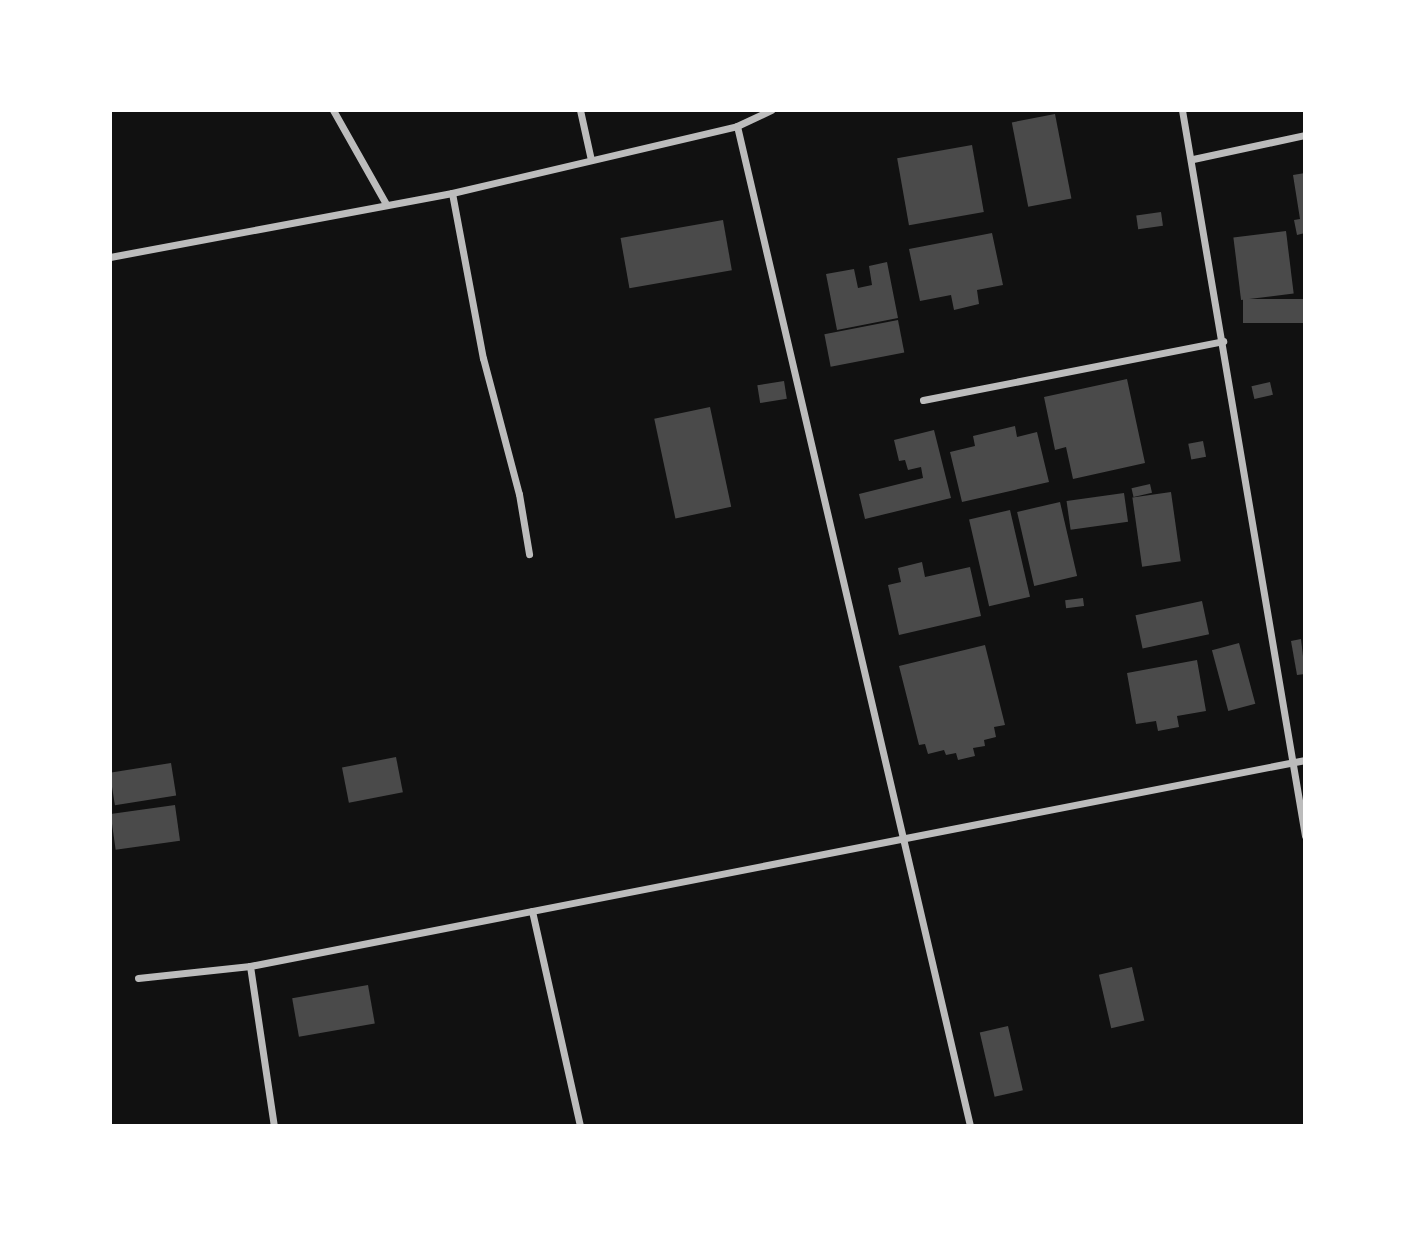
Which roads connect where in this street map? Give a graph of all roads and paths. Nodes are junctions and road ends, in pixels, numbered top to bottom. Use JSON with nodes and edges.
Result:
{"nodes":[{"id":1,"x":333,"y":110,"type":"edge"},
{"id":2,"x":580,"y":110,"type":"edge"},
{"id":3,"x":772,"y":110,"type":"edge"},
{"id":4,"x":1182,"y":110,"type":"edge"},
{"id":5,"x":737,"y":126,"type":"junction"},
{"id":6,"x":1305,"y":135,"type":"edge"},
{"id":7,"x":1193,"y":159,"type":"junction"},
{"id":8,"x":591,"y":160,"type":"junction"},
{"id":9,"x":452,"y":193,"type":"junction"},
{"id":10,"x":386,"y":204,"type":"junction"},
{"id":11,"x":110,"y":257,"type":"edge"},
{"id":12,"x":1223,"y":341,"type":"junction"},
{"id":13,"x":923,"y":400,"type":"dead end"},
{"id":14,"x":529,"y":554,"type":"dead end"},
{"id":15,"x":1305,"y":760,"type":"edge"},
{"id":16,"x":1291,"y":764,"type":"junction"},
{"id":17,"x":1305,"y":836,"type":"edge"},
{"id":18,"x":901,"y":839,"type":"junction"},
{"id":19,"x":532,"y":911,"type":"junction"},
{"id":20,"x":250,"y":966,"type":"junction"},
{"id":21,"x":138,"y":978,"type":"dead end"},
{"id":22,"x":274,"y":1126,"type":"edge"},
{"id":23,"x":580,"y":1126,"type":"edge"},
{"id":24,"x":970,"y":1126,"type":"edge"}],
"edges":[{"from":1,"to":10,"type":"street"},
{"from":2,"to":8,"type":"street"},
{"from":3,"to":5,"type":"street"},
{"from":4,"to":7,"type":"street"},
{"from":5,"to":8,"type":"street"},
{"from":5,"to":18,"type":"street"},
{"from":6,"to":7,"type":"street"},
{"from":7,"to":12,"type":"street"},
{"from":8,"to":9,"type":"street"},
{"from":9,"to":10,"type":"street"},
{"from":9,"to":14,"type":"street"},
{"from":10,"to":11,"type":"street"},
{"from":12,"to":13,"type":"street"},
{"from":12,"to":16,"type":"street"},
{"from":15,"to":16,"type":"street"},
{"from":16,"to":17,"type":"street"},
{"from":16,"to":18,"type":"street"},
{"from":18,"to":19,"type":"street"},
{"from":18,"to":24,"type":"street"},
{"from":19,"to":20,"type":"street"},
{"from":19,"to":23,"type":"street"},
{"from":20,"to":21,"type":"street"},
{"from":20,"to":22,"type":"street"}]}
